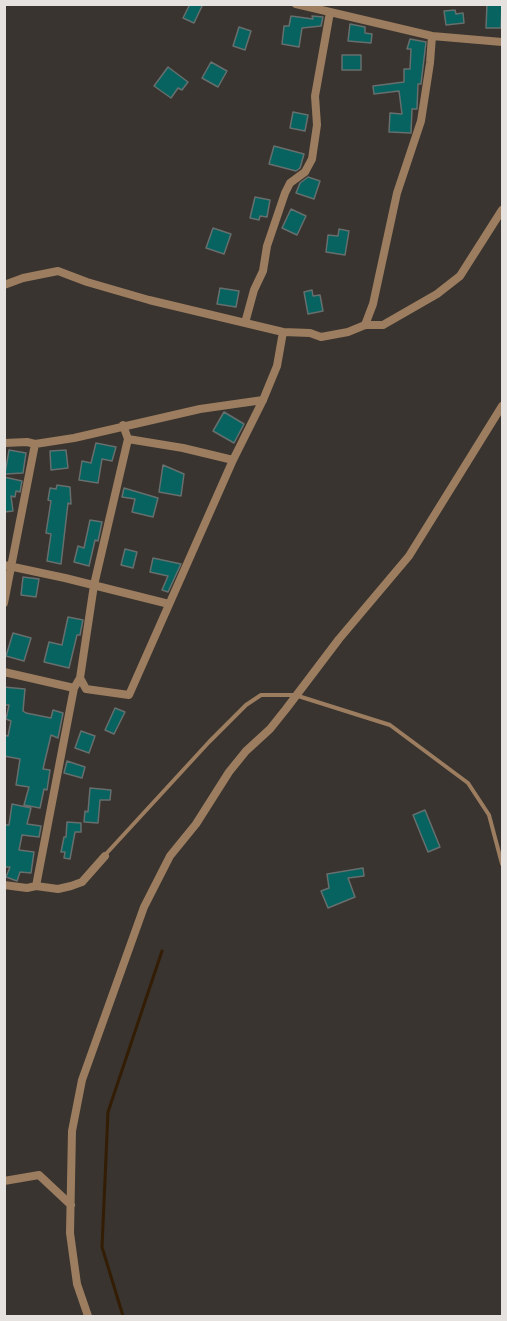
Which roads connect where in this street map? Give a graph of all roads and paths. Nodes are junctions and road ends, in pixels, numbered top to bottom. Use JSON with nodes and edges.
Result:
{"nodes":[{"id":1,"x":296,"y":4,"type":"edge"},
{"id":2,"x":330,"y":12,"type":"junction"},
{"id":3,"x":432,"y":36,"type":"junction"},
{"id":4,"x":502,"y":42,"type":"edge"},
{"id":5,"x":502,"y":210,"type":"edge"},
{"id":6,"x":4,"y":285,"type":"edge"},
{"id":7,"x":245,"y":323,"type":"junction"},
{"id":8,"x":365,"y":325,"type":"junction"},
{"id":9,"x":283,"y":332,"type":"junction"},
{"id":10,"x":263,"y":400,"type":"junction"},
{"id":11,"x":502,"y":406,"type":"edge"},
{"id":12,"x":123,"y":425,"type":"junction"},
{"id":13,"x":128,"y":439,"type":"junction"},
{"id":14,"x":4,"y":443,"type":"edge"},
{"id":15,"x":35,"y":444,"type":"junction"},
{"id":16,"x":233,"y":460,"type":"junction"},
{"id":17,"x":8,"y":566,"type":"edge"},
{"id":18,"x":94,"y":585,"type":"junction"},
{"id":19,"x":4,"y":603,"type":"edge"},
{"id":20,"x":169,"y":604,"type":"junction"},
{"id":21,"x":4,"y":672,"type":"edge"},
{"id":22,"x":80,"y":678,"type":"junction"},
{"id":23,"x":74,"y":688,"type":"junction"},
{"id":24,"x":295,"y":695,"type":"junction"},
{"id":25,"x":105,"y":856,"type":"joint"},
{"id":26,"x":502,"y":864,"type":"edge"},
{"id":27,"x":4,"y":885,"type":"edge"},
{"id":28,"x":36,"y":886,"type":"junction"},
{"id":29,"x":4,"y":1181,"type":"edge"},
{"id":30,"x":71,"y":1205,"type":"junction"},
{"id":31,"x":88,"y":1317,"type":"edge"}],
"edges":[{"from":1,"to":2,"type":"street"},
{"from":2,"to":3,"type":"street"},
{"from":2,"to":7,"type":"street"},
{"from":3,"to":4,"type":"street"},
{"from":3,"to":8,"type":"street"},
{"from":5,"to":8,"type":"street"},
{"from":6,"to":7,"type":"street"},
{"from":7,"to":9,"type":"street"},
{"from":8,"to":9,"type":"street"},
{"from":9,"to":10,"type":"street"},
{"from":10,"to":12,"type":"street"},
{"from":10,"to":16,"type":"street"},
{"from":11,"to":24,"type":"street"},
{"from":12,"to":13,"type":"street"},
{"from":12,"to":15,"type":"street"},
{"from":13,"to":16,"type":"street"},
{"from":13,"to":18,"type":"street"},
{"from":14,"to":15,"type":"street"},
{"from":15,"to":17,"type":"street"},
{"from":16,"to":20,"type":"street"},
{"from":17,"to":18,"type":"street"},
{"from":17,"to":19,"type":"street"},
{"from":18,"to":20,"type":"street"},
{"from":18,"to":22,"type":"street"},
{"from":20,"to":22,"type":"street"},
{"from":21,"to":23,"type":"street"},
{"from":22,"to":23,"type":"street"},
{"from":23,"to":28,"type":"street"},
{"from":24,"to":25,"type":"lane"},
{"from":24,"to":26,"type":"lane"},
{"from":24,"to":30,"type":"street"},
{"from":25,"to":28,"type":"street"},
{"from":27,"to":28,"type":"street"},
{"from":29,"to":30,"type":"street"},
{"from":30,"to":31,"type":"street"}]}
